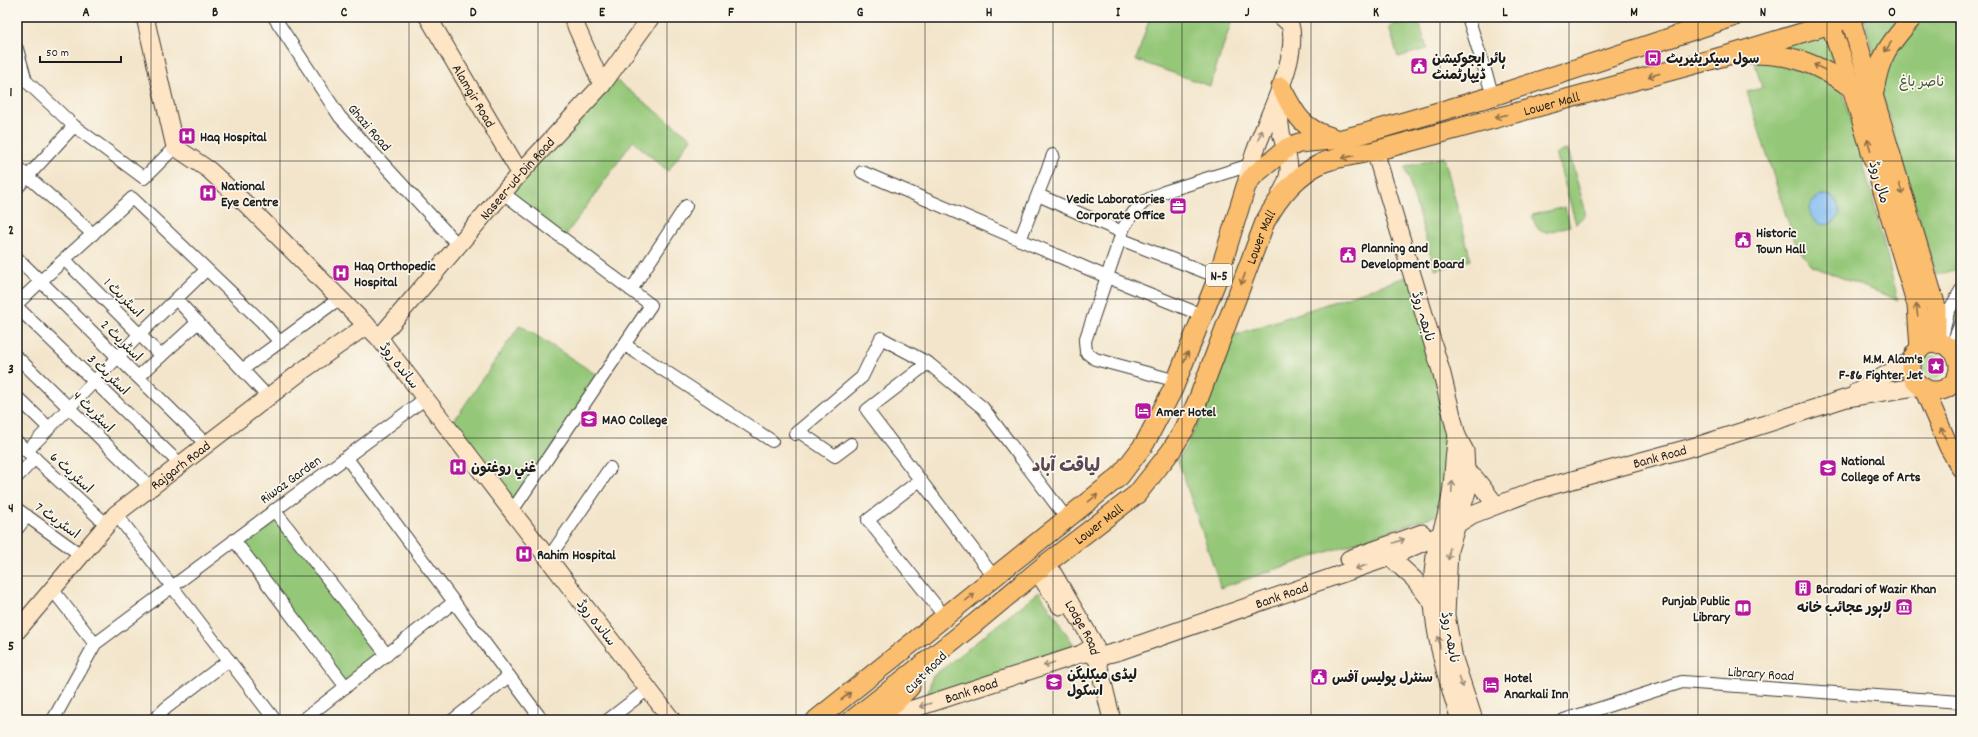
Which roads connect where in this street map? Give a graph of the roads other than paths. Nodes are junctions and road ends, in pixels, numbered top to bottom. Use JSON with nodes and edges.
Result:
{"nodes":[{"id":1,"x":145,"y":17,"type":"edge"},
{"id":2,"x":274,"y":17,"type":"edge"},
{"id":3,"x":428,"y":17,"type":"edge"},
{"id":4,"x":572,"y":17,"type":"edge"},
{"id":5,"x":651,"y":17,"type":"edge"},
{"id":6,"x":1282,"y":17,"type":"edge"},
{"id":7,"x":1468,"y":17,"type":"edge"},
{"id":8,"x":1733,"y":17,"type":"edge"},
{"id":9,"x":1852,"y":17,"type":"edge"},
{"id":10,"x":1913,"y":17,"type":"edge"},
{"id":11,"x":1829,"y":21,"type":"edge"},
{"id":12,"x":17,"y":49,"type":"edge"},
{"id":13,"x":1732,"y":54,"type":"junction"},
{"id":14,"x":21,"y":79,"type":"edge"},
{"id":15,"x":602,"y":84,"type":"junction"},
{"id":16,"x":1281,"y":87,"type":"junction"},
{"id":17,"x":1852,"y":88,"type":"junction"},
{"id":18,"x":1493,"y":96,"type":"junction"},
{"id":19,"x":1873,"y":98,"type":"junction"},
{"id":20,"x":74,"y":126,"type":"junction"},
{"id":21,"x":1342,"y":139,"type":"junction"},
{"id":22,"x":175,"y":148,"type":"junction"},
{"id":23,"x":1287,"y":148,"type":"junction"},
{"id":24,"x":1376,"y":151,"type":"junction"},
{"id":25,"x":1053,"y":155,"type":"dead end"},
{"id":26,"x":1322,"y":163,"type":"junction"},
{"id":27,"x":1250,"y":165,"type":"junction"},
{"id":28,"x":17,"y":167,"type":"edge"},
{"id":29,"x":862,"y":172,"type":"dead end"},
{"id":30,"x":520,"y":173,"type":"junction"},
{"id":31,"x":27,"y":176,"type":"junction"},
{"id":32,"x":1246,"y":186,"type":"junction"},
{"id":33,"x":17,"y":188,"type":"edge"},
{"id":34,"x":503,"y":193,"type":"junction"},
{"id":35,"x":1038,"y":195,"type":"junction"},
{"id":36,"x":1275,"y":204,"type":"junction"},
{"id":37,"x":686,"y":206,"type":"dead end"},
{"id":38,"x":93,"y":234,"type":"junction"},
{"id":39,"x":1121,"y":236,"type":"junction"},
{"id":40,"x":1020,"y":240,"type":"junction"},
{"id":41,"x":458,"y":245,"type":"junction"},
{"id":42,"x":17,"y":258,"type":"edge"},
{"id":43,"x":65,"y":260,"type":"junction"},
{"id":44,"x":206,"y":270,"type":"junction"},
{"id":45,"x":1107,"y":277,"type":"junction"},
{"id":46,"x":1218,"y":277,"type":"junction"},
{"id":47,"x":40,"y":281,"type":"junction"},
{"id":48,"x":631,"y":290,"type":"junction"},
{"id":49,"x":1961,"y":290,"type":"edge"},
{"id":50,"x":340,"y":298,"type":"junction"},
{"id":51,"x":176,"y":300,"type":"junction"},
{"id":52,"x":17,"y":305,"type":"edge"},
{"id":53,"x":1202,"y":315,"type":"junction"},
{"id":54,"x":198,"y":322,"type":"junction"},
{"id":55,"x":1961,"y":323,"type":"edge"},
{"id":56,"x":367,"y":326,"type":"junction"},
{"id":57,"x":140,"y":334,"type":"junction"},
{"id":58,"x":379,"y":338,"type":"junction"},
{"id":59,"x":280,"y":342,"type":"junction"},
{"id":60,"x":625,"y":345,"type":"junction"},
{"id":61,"x":1932,"y":349,"type":"junction"},
{"id":62,"x":161,"y":356,"type":"junction"},
{"id":63,"x":17,"y":357,"type":"edge"},
{"id":64,"x":118,"y":357,"type":"junction"},
{"id":65,"x":928,"y":363,"type":"junction"},
{"id":66,"x":243,"y":369,"type":"junction"},
{"id":67,"x":138,"y":377,"type":"junction"},
{"id":68,"x":94,"y":381,"type":"junction"},
{"id":69,"x":1177,"y":381,"type":"junction"},
{"id":70,"x":1922,"y":387,"type":"junction"},
{"id":71,"x":1958,"y":389,"type":"edge"},
{"id":72,"x":268,"y":396,"type":"junction"},
{"id":73,"x":17,"y":397,"type":"edge"},
{"id":74,"x":426,"y":398,"type":"junction"},
{"id":75,"x":1847,"y":398,"type":"junction"},
{"id":76,"x":69,"y":407,"type":"junction"},
{"id":77,"x":49,"y":428,"type":"junction"},
{"id":78,"x":1457,"y":436,"type":"junction"},
{"id":79,"x":772,"y":441,"type":"dead end"},
{"id":80,"x":17,"y":442,"type":"edge"},
{"id":81,"x":206,"y":444,"type":"junction"},
{"id":82,"x":851,"y":444,"type":"dead end"},
{"id":83,"x":31,"y":454,"type":"junction"},
{"id":84,"x":346,"y":457,"type":"junction"},
{"id":85,"x":180,"y":464,"type":"junction"},
{"id":86,"x":610,"y":468,"type":"dead end"},
{"id":87,"x":1961,"y":468,"type":"edge"},
{"id":88,"x":1467,"y":472,"type":"junction"},
{"id":89,"x":17,"y":477,"type":"edge"},
{"id":90,"x":920,"y":480,"type":"junction"},
{"id":91,"x":150,"y":487,"type":"junction"},
{"id":92,"x":1496,"y":505,"type":"junction"},
{"id":93,"x":274,"y":510,"type":"junction"},
{"id":94,"x":512,"y":511,"type":"junction"},
{"id":95,"x":22,"y":513,"type":"edge"},
{"id":96,"x":1067,"y":519,"type":"junction"},
{"id":97,"x":112,"y":520,"type":"junction"},
{"id":98,"x":1455,"y":522,"type":"junction"},
{"id":99,"x":17,"y":529,"type":"edge"},
{"id":100,"x":234,"y":540,"type":"junction"},
{"id":101,"x":81,"y":555,"type":"junction"},
{"id":102,"x":1390,"y":558,"type":"junction"},
{"id":103,"x":548,"y":559,"type":"junction"},
{"id":104,"x":1042,"y":567,"type":"junction"},
{"id":105,"x":994,"y":577,"type":"junction"},
{"id":106,"x":173,"y":585,"type":"junction"},
{"id":107,"x":52,"y":590,"type":"junction"},
{"id":108,"x":454,"y":602,"type":"junction"},
{"id":109,"x":1434,"y":605,"type":"junction"},
{"id":110,"x":945,"y":617,"type":"junction"},
{"id":111,"x":20,"y":621,"type":"edge"},
{"id":112,"x":974,"y":624,"type":"junction"},
{"id":113,"x":95,"y":644,"type":"junction"},
{"id":114,"x":1093,"y":652,"type":"junction"},
{"id":115,"x":387,"y":655,"type":"junction"},
{"id":116,"x":230,"y":660,"type":"junction"},
{"id":117,"x":509,"y":676,"type":"junction"},
{"id":118,"x":346,"y":687,"type":"junction"},
{"id":119,"x":648,"y":689,"type":"junction"},
{"id":120,"x":1961,"y":702,"type":"edge"},
{"id":121,"x":53,"y":720,"type":"edge"},
{"id":122,"x":154,"y":720,"type":"edge"},
{"id":123,"x":276,"y":720,"type":"edge"},
{"id":124,"x":304,"y":720,"type":"edge"},
{"id":125,"x":453,"y":720,"type":"edge"},
{"id":126,"x":542,"y":720,"type":"edge"},
{"id":127,"x":608,"y":720,"type":"edge"},
{"id":128,"x":672,"y":720,"type":"edge"},
{"id":129,"x":816,"y":720,"type":"edge"},
{"id":130,"x":852,"y":720,"type":"edge"},
{"id":131,"x":878,"y":720,"type":"edge"},
{"id":132,"x":1104,"y":720,"type":"edge"},
{"id":133,"x":1112,"y":720,"type":"edge"},
{"id":134,"x":1460,"y":720,"type":"edge"},
{"id":135,"x":1474,"y":720,"type":"edge"},
{"id":136,"x":1564,"y":720,"type":"edge"}],
"edges":[{"from":1,"to":22,"type":"main road"},
{"from":2,"to":41,"type":"street","name":"Ghazi Road"},
{"from":3,"to":30,"type":"main road","name":"Alamgir Road"},
{"from":4,"to":15,"type":"main road"},
{"from":5,"to":15,"type":"main road","name":"Naseer-ud-Din Road"},
{"from":6,"to":16,"type":"main road"},
{"from":7,"to":18,"type":"street"},
{"from":8,"to":18,"type":"main road","name":"Lower Mall","number":"N-5"},
{"from":9,"to":11,"type":"main road","name":"Lower Mall","number":"N-5"},
{"from":9,"to":19,"type":"main road","name":"مال روڈ"},
{"from":10,"to":19,"type":"main road","one_way":true},
{"from":11,"to":13,"type":"main road","name":"Lower Mall","number":"N-5"},
{"from":11,"to":17,"type":"main road","name":"مال روڈ"},
{"from":12,"to":14,"type":"street"},
{"from":17,"to":13,"type":"main road","one_way":true},
{"from":13,"to":24,"type":"main road","name":"Lower Mall","number":"N-5","one_way":true},
{"from":14,"to":20,"type":"street"},
{"from":15,"to":30,"type":"main road","name":"Naseer-ud-Din Road"},
{"from":16,"to":21,"type":"main road"},
{"from":16,"to":23,"type":"main road"},
{"from":27,"to":16,"type":"main road","one_way":true},
{"from":61,"to":17,"type":"main road","name":"مال روڈ","one_way":true},
{"from":18,"to":21,"type":"main road","name":"Lower Mall","number":"N-5"},
{"from":19,"to":61,"type":"main road","name":"مال روڈ","one_way":true},
{"from":20,"to":22,"type":"street"},
{"from":20,"to":31,"type":"street"},
{"from":21,"to":23,"type":"main road","name":"Lower Mall","number":"N-5"},
{"from":22,"to":50,"type":"main road","name":"ساندہ روڈ"},
{"from":23,"to":26,"type":"main road"},
{"from":23,"to":32,"type":"main road","name":"Lower Mall","number":"N-5"},
{"from":23,"to":36,"type":"main road"},
{"from":24,"to":26,"type":"main road","name":"Lower Mall","number":"N-5","one_way":true},
{"from":24,"to":78,"type":"main road","name":"نابھہ روڈ"},
{"from":25,"to":35,"type":"street"},
{"from":26,"to":36,"type":"main road","name":"Lower Mall","number":"N-5"},
{"from":27,"to":32,"type":"main road"},
{"from":27,"to":39,"type":"street"},
{"from":28,"to":31,"type":"street"},
{"from":29,"to":40,"type":"street"},
{"from":30,"to":34,"type":"main road","name":"Naseer-ud-Din Road"},
{"from":31,"to":33,"type":"street"},
{"from":31,"to":38,"type":"street"},
{"from":32,"to":46,"type":"main road","name":"Lower Mall","number":"N-5"},
{"from":34,"to":41,"type":"main road","name":"Naseer-ud-Din Road"},
{"from":34,"to":48,"type":"street"},
{"from":35,"to":39,"type":"street"},
{"from":35,"to":40,"type":"street"},
{"from":36,"to":104,"type":"main road","name":"Lower Mall","number":"N-5","one_way":true},
{"from":37,"to":48,"type":"street"},
{"from":38,"to":43,"type":"street"},
{"from":38,"to":44,"type":"street"},
{"from":39,"to":45,"type":"street"},
{"from":39,"to":46,"type":"street"},
{"from":40,"to":45,"type":"street"},
{"from":41,"to":58,"type":"main road","name":"Naseer-ud-Din Road"},
{"from":42,"to":47,"type":"street","name":"اسٹریٹ 2"},
{"from":43,"to":47,"type":"street"},
{"from":43,"to":57,"type":"street","name":"اسٹریٹ 1"},
{"from":44,"to":51,"type":"street"},
{"from":44,"to":59,"type":"street"},
{"from":45,"to":53,"type":"street"},
{"from":45,"to":69,"type":"street"},
{"from":46,"to":53,"type":"main road","name":"Lower Mall","number":"N-5"},
{"from":47,"to":52,"type":"street"},
{"from":47,"to":64,"type":"street","name":"اسٹریٹ 2"},
{"from":48,"to":60,"type":"street"},
{"from":49,"to":61,"type":"street"},
{"from":50,"to":56,"type":"main road","name":"ساندہ روڈ"},
{"from":50,"to":59,"type":"street"},
{"from":51,"to":54,"type":"street"},
{"from":51,"to":57,"type":"street"},
{"from":52,"to":68,"type":"street","name":"اسٹریٹ 3"},
{"from":69,"to":53,"type":"main road","name":"Lower Mall","number":"N-5","one_way":true},
{"from":54,"to":62,"type":"street"},
{"from":54,"to":66,"type":"street"},
{"from":55,"to":61,"type":"street"},
{"from":56,"to":58,"type":"main road","name":"ساندہ روڈ"},
{"from":56,"to":72,"type":"main road","name":"Rajgarh Road"},
{"from":57,"to":62,"type":"street","name":"اسٹریٹ 1"},
{"from":57,"to":64,"type":"street"},
{"from":58,"to":74,"type":"main road","name":"ساندہ روڈ"},
{"from":59,"to":66,"type":"street"},
{"from":60,"to":79,"type":"street"},
{"from":60,"to":94,"type":"street"},
{"from":61,"to":70,"type":"main road"},
{"from":61,"to":71,"type":"main road"},
{"from":61,"to":75,"type":"main road","name":"Bank Road"},
{"from":62,"to":67,"type":"street"},
{"from":63,"to":76,"type":"street","name":"اسٹریٹ 4"},
{"from":64,"to":67,"type":"street","name":"اسٹریٹ 2"},
{"from":64,"to":68,"type":"street"},
{"from":65,"to":82,"type":"street"},
{"from":65,"to":90,"type":"street"},
{"from":65,"to":96,"type":"street"},
{"from":66,"to":72,"type":"street"},
{"from":67,"to":81,"type":"street","name":"اسٹریٹ 2"},
{"from":68,"to":76,"type":"street"},
{"from":68,"to":85,"type":"street","name":"اسٹریٹ 3"},
{"from":96,"to":69,"type":"main road","name":"Lower Mall","number":"N-5","one_way":true},
{"from":70,"to":71,"type":"main road"},
{"from":70,"to":75,"type":"main road","name":"Bank Road"},
{"from":87,"to":70,"type":"main road","one_way":true},
{"from":72,"to":81,"type":"main road","name":"Rajgarh Road"},
{"from":73,"to":77,"type":"street"},
{"from":74,"to":84,"type":"street","name":"Riwaz Garden"},
{"from":74,"to":94,"type":"main road","name":"ساندہ روڈ"},
{"from":75,"to":92,"type":"main road","name":"Bank Road"},
{"from":76,"to":77,"type":"street"},
{"from":76,"to":91,"type":"street","name":"اسٹریٹ 4"},
{"from":77,"to":83,"type":"street"},
{"from":78,"to":88,"type":"main road","name":"نابھہ روڈ"},
{"from":98,"to":78,"type":"main road","name":"نابھہ روڈ","one_way":true},
{"from":80,"to":83,"type":"street","name":"اسٹریٹ 6"},
{"from":81,"to":85,"type":"main road","name":"Rajgarh Road"},
{"from":83,"to":89,"type":"street"},
{"from":83,"to":97,"type":"street","name":"اسٹریٹ 6"},
{"from":84,"to":93,"type":"street","name":"Riwaz Garden"},
{"from":84,"to":108,"type":"street"},
{"from":85,"to":91,"type":"main road","name":"Rajgarh Road"},
{"from":86,"to":103,"type":"street"},
{"from":88,"to":92,"type":"main road"},
{"from":88,"to":98,"type":"main road","name":"نابھہ روڈ"},
{"from":90,"to":105,"type":"street"},
{"from":90,"to":110,"type":"street"},
{"from":91,"to":97,"type":"main road","name":"Rajgarh Road"},
{"from":92,"to":98,"type":"main road","name":"Bank Road"},
{"from":93,"to":100,"type":"street","name":"Riwaz Garden"},
{"from":93,"to":115,"type":"street"},
{"from":94,"to":103,"type":"main road","name":"ساندہ روڈ"},
{"from":95,"to":99,"type":"street"},
{"from":95,"to":101,"type":"street","name":"اسٹریٹ 7"},
{"from":96,"to":105,"type":"main road","name":"Lower Mall","number":"N-5"},
{"from":97,"to":101,"type":"main road","name":"Rajgarh Road"},
{"from":97,"to":106,"type":"street"},
{"from":98,"to":102,"type":"main road","name":"Bank Road"},
{"from":98,"to":109,"type":"main road","name":"نابھہ روڈ"},
{"from":114,"to":98,"type":"main road","name":"Bank Road","one_way":true},
{"from":98,"to":135,"type":"main road","name":"نابھہ روڈ","one_way":true},
{"from":100,"to":106,"type":"street","name":"Riwaz Garden"},
{"from":100,"to":118,"type":"street"},
{"from":101,"to":107,"type":"main road","name":"Rajgarh Road"},
{"from":102,"to":109,"type":"main road"},
{"from":102,"to":114,"type":"main road","name":"Bank Road","one_way":true},
{"from":103,"to":119,"type":"main road","name":"ساندہ روڈ"},
{"from":104,"to":112,"type":"main road","name":"Lower Mall","number":"N-5"},
{"from":104,"to":114,"type":"main road","name":"Lodge Road"},
{"from":110,"to":105,"type":"main road","name":"Lower Mall","number":"N-5","one_way":true},
{"from":106,"to":113,"type":"street","name":"Riwaz Garden"},
{"from":106,"to":116,"type":"street"},
{"from":107,"to":111,"type":"main road","name":"Rajgarh Road"},
{"from":107,"to":113,"type":"street"},
{"from":108,"to":115,"type":"street"},
{"from":108,"to":117,"type":"street"},
{"from":134,"to":109,"type":"main road","name":"نابھہ روڈ","one_way":true},
{"from":129,"to":110,"type":"main road","name":"Lower Mall","number":"N-5","one_way":true},
{"from":112,"to":130,"type":"main road","name":"Lower Mall","number":"N-5"},
{"from":112,"to":131,"type":"main road","name":"Cust Road"},
{"from":113,"to":121,"type":"street","name":"Riwaz Garden"},
{"from":114,"to":131,"type":"main road","name":"Bank Road","one_way":true},
{"from":114,"to":132,"type":"main road","name":"Lodge Road"},
{"from":114,"to":133,"type":"main road","name":"Lodge Road"},
{"from":115,"to":118,"type":"street"},
{"from":116,"to":122,"type":"street"},
{"from":116,"to":123,"type":"street"},
{"from":117,"to":125,"type":"street"},
{"from":117,"to":126,"type":"street"},
{"from":118,"to":124,"type":"street"},
{"from":119,"to":127,"type":"street"},
{"from":119,"to":128,"type":"main road","name":"ساندہ روڈ"},
{"from":120,"to":136,"type":"street","name":"Library Road"}]}
